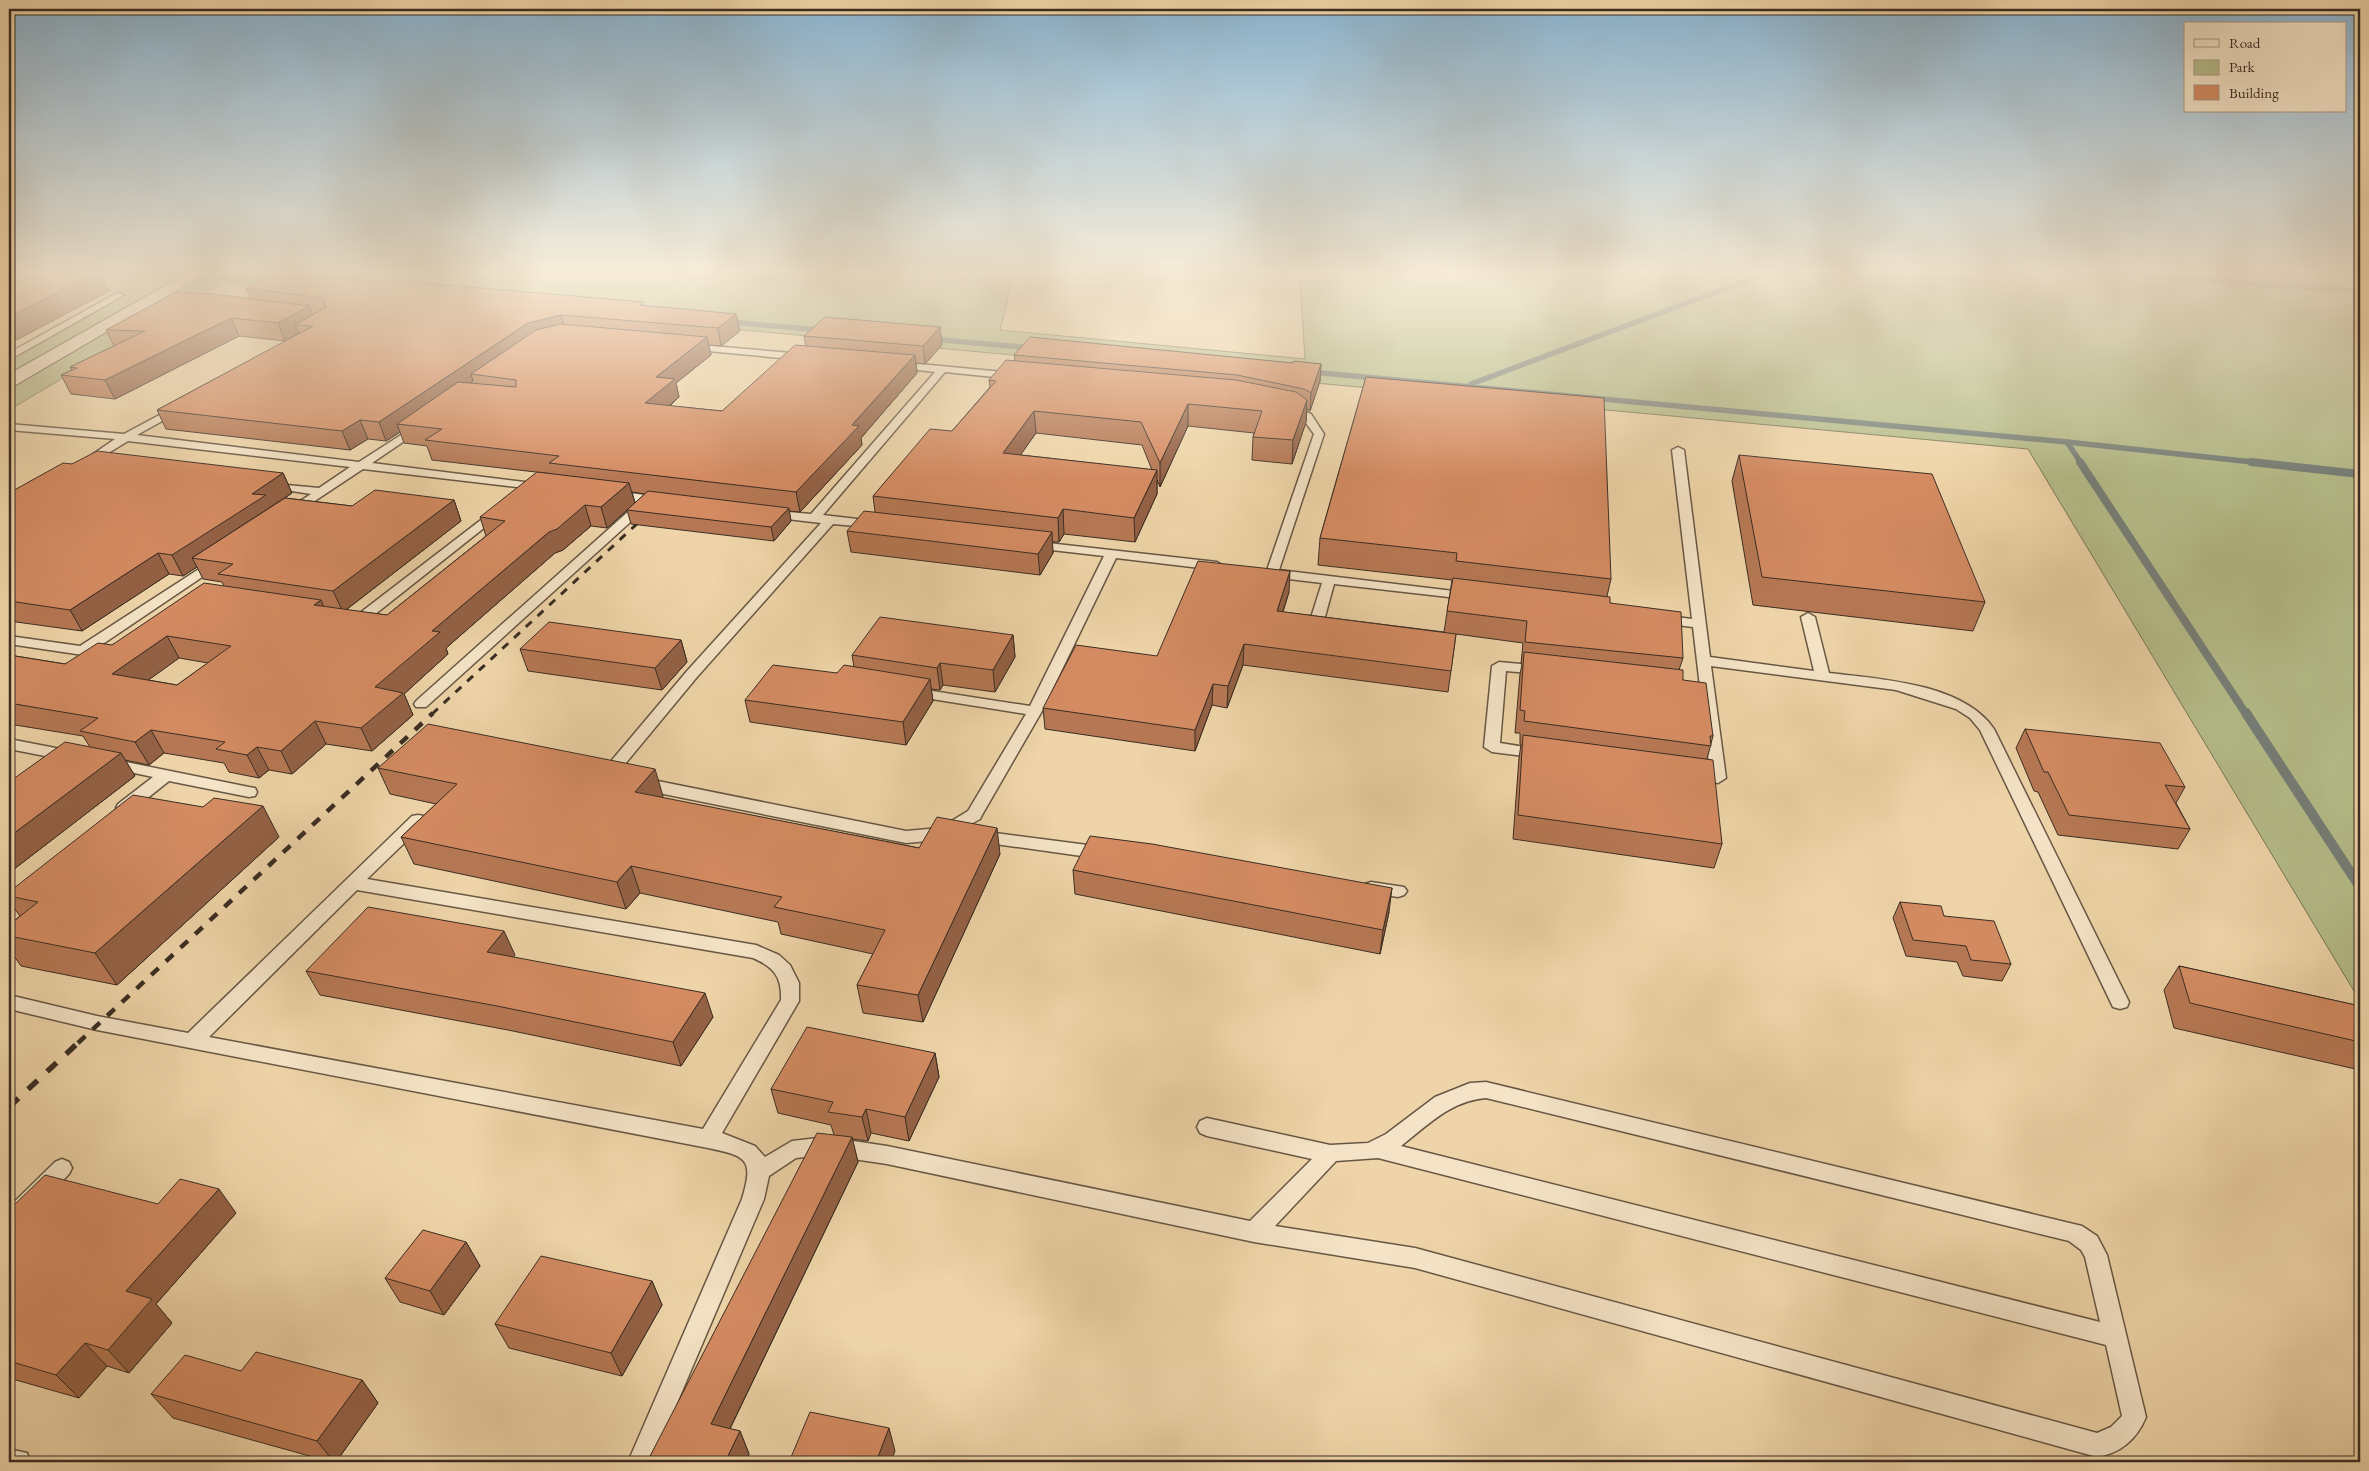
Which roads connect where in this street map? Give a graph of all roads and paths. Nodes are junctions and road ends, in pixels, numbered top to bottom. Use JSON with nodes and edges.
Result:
{"nodes":[{"id":1,"x":40,"y":340,"type":"edge"},
{"id":2,"x":82,"y":340,"type":"edge"},
{"id":3,"x":675,"y":346,"type":"edge"},
{"id":4,"x":9,"y":357,"type":"edge"},
{"id":5,"x":814,"y":358,"type":"edge"},
{"id":6,"x":883,"y":364,"type":"edge"},
{"id":7,"x":943,"y":369,"type":"junction"},
{"id":8,"x":1021,"y":377,"type":"edge"},
{"id":9,"x":9,"y":382,"type":"edge"},
{"id":10,"x":186,"y":404,"type":"edge"},
{"id":11,"x":1276,"y":405,"type":"edge"},
{"id":12,"x":423,"y":423,"type":"edge"},
{"id":13,"x":9,"y":427,"type":"edge"},
{"id":14,"x":126,"y":437,"type":"junction"},
{"id":15,"x":1678,"y":450,"type":"dead end"},
{"id":16,"x":92,"y":461,"type":"junction"},
{"id":17,"x":111,"y":463,"type":"edge"},
{"id":18,"x":362,"y":465,"type":"junction"},
{"id":19,"x":75,"y":470,"type":"edge"},
{"id":20,"x":254,"y":483,"type":"edge"},
{"id":21,"x":550,"y":488,"type":"edge"},
{"id":22,"x":321,"y":492,"type":"junction"},
{"id":23,"x":599,"y":493,"type":"edge"},
{"id":24,"x":649,"y":499,"type":"junction"},
{"id":25,"x":678,"y":502,"type":"edge"},
{"id":26,"x":756,"y":512,"type":"edge"},
{"id":27,"x":490,"y":517,"type":"edge"},
{"id":28,"x":814,"y":518,"type":"junction"},
{"id":29,"x":280,"y":520,"type":"edge"},
{"id":30,"x":830,"y":520,"type":"junction"},
{"id":31,"x":888,"y":527,"type":"edge"},
{"id":32,"x":1024,"y":543,"type":"edge"},
{"id":33,"x":230,"y":553,"type":"edge"},
{"id":34,"x":1112,"y":553,"type":"junction"},
{"id":35,"x":1225,"y":567,"type":"edge"},
{"id":36,"x":1329,"y":580,"type":"junction"},
{"id":37,"x":172,"y":592,"type":"junction"},
{"id":38,"x":192,"y":594,"type":"edge"},
{"id":39,"x":1484,"y":598,"type":"edge"},
{"id":40,"x":339,"y":617,"type":"edge"},
{"id":41,"x":1808,"y":617,"type":"dead end"},
{"id":42,"x":1650,"y":618,"type":"edge"},
{"id":43,"x":1316,"y":624,"type":"edge"},
{"id":44,"x":1699,"y":624,"type":"junction"},
{"id":45,"x":9,"y":640,"type":"edge"},
{"id":46,"x":1705,"y":661,"type":"junction"},
{"id":47,"x":1558,"y":672,"type":"edge"},
{"id":48,"x":1822,"y":676,"type":"junction"},
{"id":49,"x":1687,"y":687,"type":"edge"},
{"id":50,"x":1707,"y":689,"type":"junction"},
{"id":51,"x":902,"y":690,"type":"edge"},
{"id":52,"x":421,"y":704,"type":"dead end"},
{"id":53,"x":1035,"y":711,"type":"junction"},
{"id":54,"x":12,"y":748,"type":"edge"},
{"id":55,"x":1551,"y":755,"type":"edge"},
{"id":56,"x":1679,"y":773,"type":"edge"},
{"id":57,"x":166,"y":776,"type":"junction"},
{"id":58,"x":249,"y":792,"type":"dead end"},
{"id":59,"x":114,"y":816,"type":"edge"},
{"id":60,"x":418,"y":820,"type":"edge"},
{"id":61,"x":959,"y":824,"type":"junction"},
{"id":62,"x":1116,"y":855,"type":"edge"},
{"id":63,"x":353,"y":883,"type":"junction"},
{"id":64,"x":1359,"y":886,"type":"edge"},
{"id":65,"x":1398,"y":891,"type":"dead end"},
{"id":66,"x":9,"y":1002,"type":"edge"},
{"id":67,"x":2120,"y":1002,"type":"dead end"},
{"id":68,"x":193,"y":1040,"type":"junction"},
{"id":69,"x":1208,"y":1127,"type":"dead end"},
{"id":70,"x":708,"y":1139,"type":"junction"},
{"id":71,"x":1378,"y":1149,"type":"junction"},
{"id":72,"x":1330,"y":1154,"type":"junction"},
{"id":73,"x":62,"y":1168,"type":"dead end"},
{"id":74,"x":760,"y":1171,"type":"junction"},
{"id":75,"x":9,"y":1221,"type":"edge"},
{"id":76,"x":1254,"y":1232,"type":"junction"},
{"id":77,"x":2116,"y":1337,"type":"junction"},
{"id":78,"x":9,"y":1461,"type":"edge"},
{"id":79,"x":18,"y":1462,"type":"edge"},
{"id":80,"x":640,"y":1462,"type":"edge"}],
"edges":[{"from":1,"to":4,"type":"lane"},
{"from":2,"to":9,"type":"main road"},
{"from":3,"to":5,"type":"lane"},
{"from":6,"to":7,"type":"lane"},
{"from":7,"to":8,"type":"lane"},
{"from":7,"to":28,"type":"lane"},
{"from":10,"to":14,"type":"lane"},
{"from":11,"to":36,"type":"lane"},
{"from":12,"to":18,"type":"lane"},
{"from":13,"to":14,"type":"lane"},
{"from":14,"to":16,"type":"lane"},
{"from":14,"to":18,"type":"lane"},
{"from":15,"to":44,"type":"lane"},
{"from":16,"to":17,"type":"lane"},
{"from":16,"to":19,"type":"lane"},
{"from":18,"to":21,"type":"lane"},
{"from":18,"to":22,"type":"lane"},
{"from":20,"to":22,"type":"lane"},
{"from":22,"to":29,"type":"lane"},
{"from":23,"to":24,"type":"lane"},
{"from":24,"to":25,"type":"lane"},
{"from":24,"to":52,"type":"lane"},
{"from":26,"to":28,"type":"lane"},
{"from":27,"to":40,"type":"lane"},
{"from":28,"to":30,"type":"lane"},
{"from":30,"to":31,"type":"lane"},
{"from":30,"to":61,"type":"lane"},
{"from":32,"to":34,"type":"lane"},
{"from":33,"to":37,"type":"lane"},
{"from":34,"to":35,"type":"lane"},
{"from":34,"to":53,"type":"lane"},
{"from":36,"to":39,"type":"lane"},
{"from":36,"to":43,"type":"lane"},
{"from":37,"to":38,"type":"lane"},
{"from":37,"to":45,"type":"lane"},
{"from":41,"to":48,"type":"lane"},
{"from":42,"to":44,"type":"lane"},
{"from":44,"to":46,"type":"lane"},
{"from":46,"to":48,"type":"lane"},
{"from":46,"to":50,"type":"lane"},
{"from":47,"to":55,"type":"lane"},
{"from":48,"to":67,"type":"lane"},
{"from":49,"to":50,"type":"lane"},
{"from":50,"to":56,"type":"lane"},
{"from":51,"to":53,"type":"lane"},
{"from":53,"to":61,"type":"lane"},
{"from":54,"to":57,"type":"lane"},
{"from":57,"to":58,"type":"lane"},
{"from":57,"to":59,"type":"lane"},
{"from":60,"to":63,"type":"lane"},
{"from":61,"to":62,"type":"lane"},
{"from":63,"to":68,"type":"lane"},
{"from":63,"to":70,"type":"lane"},
{"from":64,"to":65,"type":"lane"},
{"from":66,"to":68,"type":"lane"},
{"from":68,"to":70,"type":"lane"},
{"from":69,"to":72,"type":"lane"},
{"from":70,"to":74,"type":"lane"},
{"from":71,"to":72,"type":"lane"},
{"from":71,"to":77,"type":"lane"},
{"from":71,"to":77,"type":"lane"},
{"from":72,"to":76,"type":"lane"},
{"from":73,"to":75,"type":"lane"},
{"from":74,"to":76,"type":"lane"},
{"from":74,"to":80,"type":"lane"},
{"from":76,"to":77,"type":"lane"},
{"from":78,"to":79,"type":"lane"}]}
